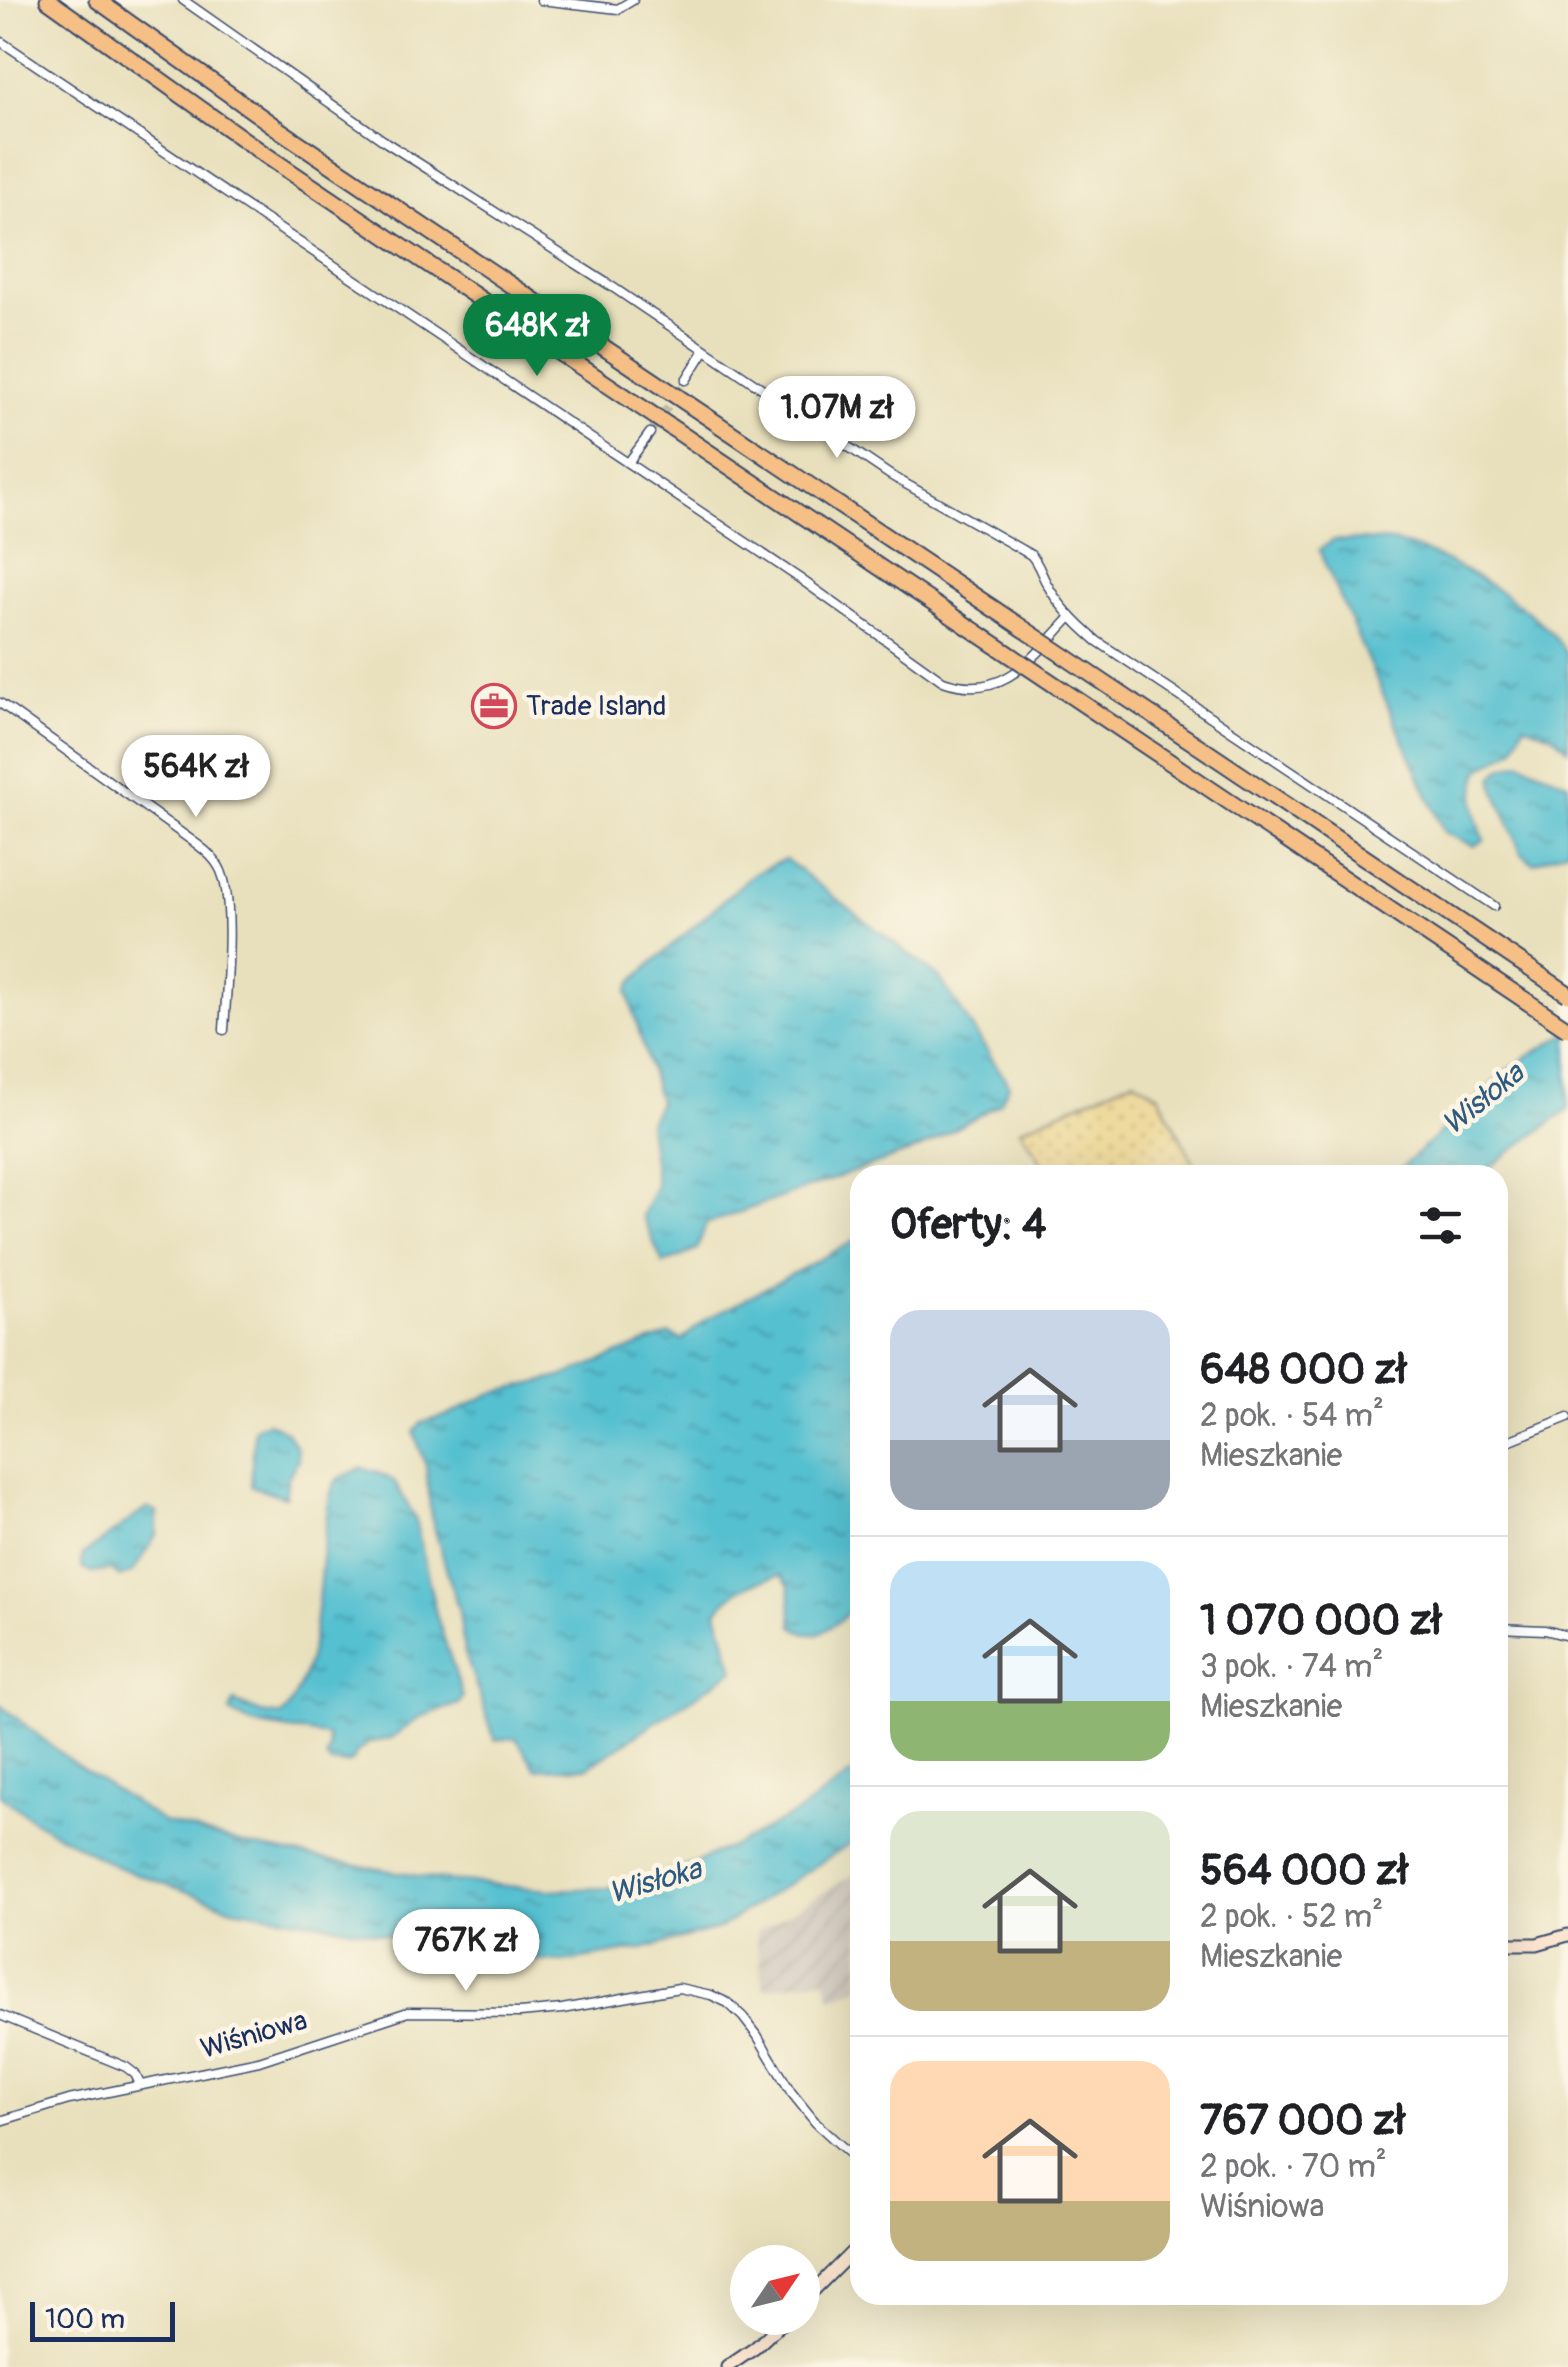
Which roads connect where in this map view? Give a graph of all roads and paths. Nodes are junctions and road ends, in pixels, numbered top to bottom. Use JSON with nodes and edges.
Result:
{"nodes":[{"id":1,"x":48,"y":0,"type":"edge"},
{"id":2,"x":97,"y":0,"type":"edge"},
{"id":3,"x":182,"y":0,"type":"edge"},
{"id":4,"x":540,"y":0,"type":"edge"},
{"id":5,"x":633,"y":0,"type":"edge"},
{"id":6,"x":0,"y":41,"type":"edge"},
{"id":7,"x":706,"y":350,"type":"junction"},
{"id":8,"x":686,"y":380,"type":"tunnel mouth"},
{"id":9,"x":650,"y":432,"type":"tunnel mouth"},
{"id":10,"x":628,"y":463,"type":"junction"},
{"id":11,"x":1071,"y":617,"type":"junction"},
{"id":12,"x":0,"y":703,"type":"edge"},
{"id":13,"x":1494,"y":906,"type":"dead end"},
{"id":14,"x":1568,"y":994,"type":"edge"},
{"id":15,"x":1568,"y":1029,"type":"edge"},
{"id":16,"x":224,"y":1030,"type":"dead end"},
{"id":17,"x":1568,"y":1417,"type":"edge"},
{"id":18,"x":1508,"y":1442,"type":"edge"},
{"id":19,"x":1508,"y":1628,"type":"edge"},
{"id":20,"x":1568,"y":1636,"type":"edge"},
{"id":21,"x":1568,"y":1935,"type":"edge"},
{"id":22,"x":1508,"y":1944,"type":"edge"},
{"id":23,"x":0,"y":2015,"type":"edge"},
{"id":24,"x":140,"y":2084,"type":"junction"},
{"id":25,"x":0,"y":2122,"type":"edge"},
{"id":26,"x":850,"y":2153,"type":"edge"},
{"id":27,"x":850,"y":2254,"type":"edge"},
{"id":28,"x":820,"y":2284,"type":"edge"},
{"id":29,"x":769,"y":2335,"type":"edge"},
{"id":30,"x":727,"y":2367,"type":"edge"}],
"edges":[{"from":1,"to":15,"type":"highway","bridge":true},
{"from":2,"to":14,"type":"highway","bridge":true},
{"from":3,"to":7,"type":"street"},
{"from":4,"to":5,"type":"street"},
{"from":6,"to":10,"type":"street"},
{"from":7,"to":8,"type":"street"},
{"from":7,"to":11,"type":"street"},
{"from":9,"to":10,"type":"street"},
{"from":10,"to":11,"type":"street"},
{"from":11,"to":13,"type":"street"},
{"from":12,"to":16,"type":"street"},
{"from":17,"to":18,"type":"street"},
{"from":19,"to":20,"type":"street"},
{"from":21,"to":22,"type":"street"},
{"from":23,"to":24,"type":"street"},
{"from":24,"to":25,"type":"street","name":"Wiśniowa"},
{"from":24,"to":26,"type":"street","name":"Wiśniowa"},
{"from":27,"to":28,"type":"street"},
{"from":29,"to":30,"type":"street"}]}
